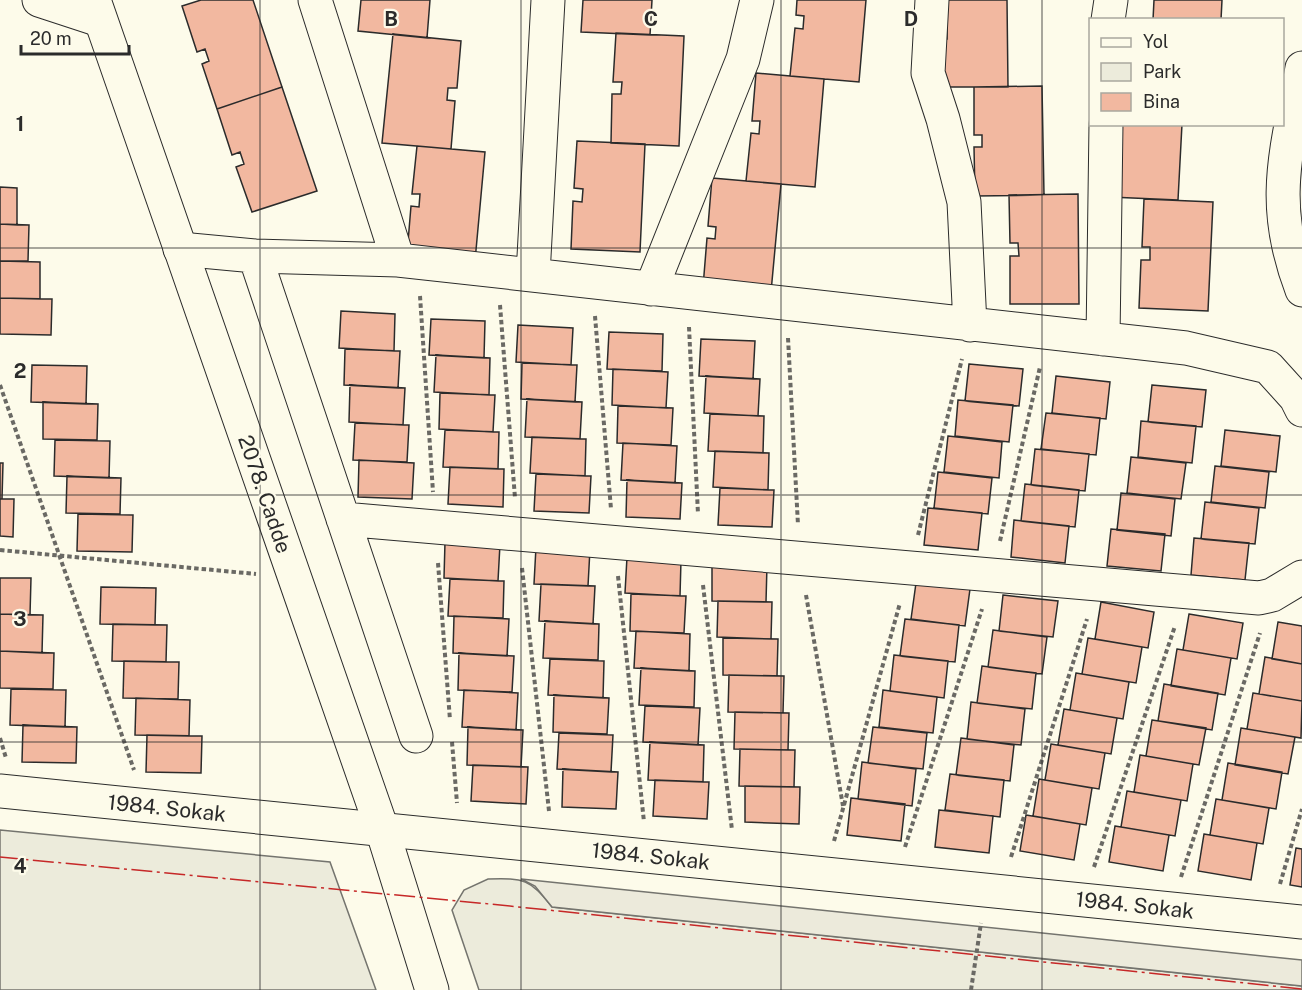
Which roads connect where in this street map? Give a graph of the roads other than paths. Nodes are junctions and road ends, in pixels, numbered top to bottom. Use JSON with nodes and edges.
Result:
{"nodes":[{"id":1,"x":39,"y":0,"type":"edge"},
{"id":2,"x":315,"y":0,"type":"edge"},
{"id":3,"x":548,"y":0,"type":"edge"},
{"id":4,"x":758,"y":0,"type":"edge"},
{"id":5,"x":932,"y":0,"type":"edge"},
{"id":6,"x":1111,"y":0,"type":"edge"},
{"id":7,"x":97,"y":10,"type":"edge"},
{"id":8,"x":1107,"y":18,"type":"edge"},
{"id":9,"x":1302,"y":68,"type":"edge"},
{"id":10,"x":1106,"y":126,"type":"edge"},
{"id":11,"x":180,"y":249,"type":"junction"},
{"id":12,"x":255,"y":256,"type":"junction"},
{"id":13,"x":398,"y":260,"type":"junction"},
{"id":14,"x":533,"y":275,"type":"junction"},
{"id":15,"x":651,"y":289,"type":"junction"},
{"id":16,"x":1302,"y":290,"type":"edge"},
{"id":17,"x":970,"y":325,"type":"junction"},
{"id":18,"x":1103,"y":339,"type":"junction"},
{"id":19,"x":1302,"y":410,"type":"edge"},
{"id":20,"x":344,"y":519,"type":"junction"},
{"id":21,"x":1302,"y":577,"type":"edge"},
{"id":22,"x":416,"y":736,"type":"dead end"},
{"id":23,"x":0,"y":791,"type":"edge"},
{"id":24,"x":382,"y":829,"type":"junction"},
{"id":25,"x":1302,"y":922,"type":"edge"},
{"id":26,"x":432,"y":990,"type":"edge"}],
"edges":[{"from":1,"to":7,"type":"street"},
{"from":2,"to":13,"type":"street"},
{"from":3,"to":14,"type":"street"},
{"from":4,"to":15,"type":"street"},
{"from":5,"to":17,"type":"street"},
{"from":6,"to":8,"type":"street"},
{"from":7,"to":11,"type":"street","name":"2078. Cadde"},
{"from":9,"to":16,"type":"street"},
{"from":10,"to":18,"type":"street"},
{"from":11,"to":12,"type":"street"},
{"from":11,"to":24,"type":"street","name":"2078. Cadde"},
{"from":12,"to":13,"type":"street"},
{"from":12,"to":20,"type":"street"},
{"from":13,"to":14,"type":"street"},
{"from":14,"to":15,"type":"street"},
{"from":15,"to":17,"type":"street"},
{"from":17,"to":18,"type":"street"},
{"from":18,"to":19,"type":"street"},
{"from":20,"to":21,"type":"street"},
{"from":20,"to":22,"type":"street"},
{"from":23,"to":24,"type":"street","name":"1984. Sokak"},
{"from":24,"to":25,"type":"street","name":"1984. Sokak"},
{"from":24,"to":26,"type":"street","name":"2078. Cadde"}]}
